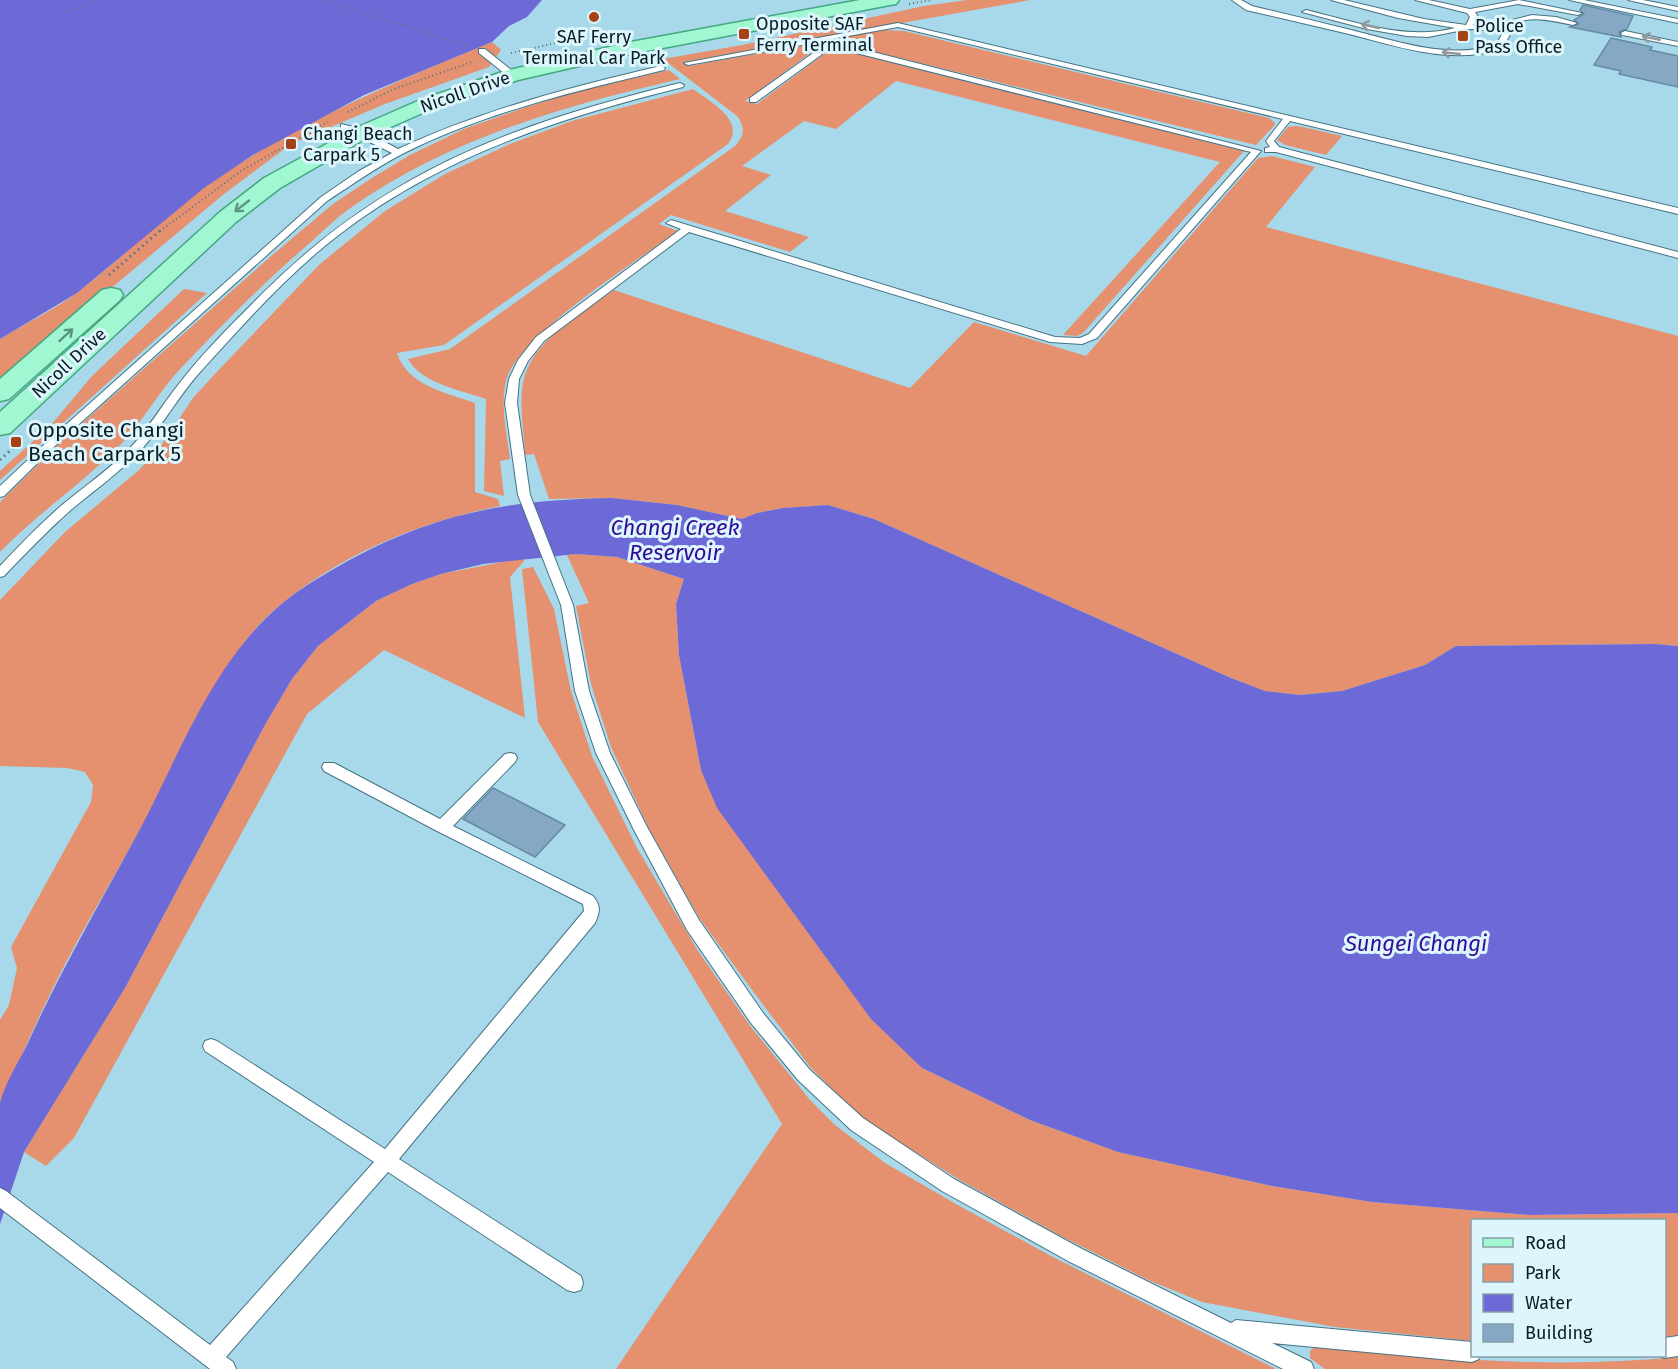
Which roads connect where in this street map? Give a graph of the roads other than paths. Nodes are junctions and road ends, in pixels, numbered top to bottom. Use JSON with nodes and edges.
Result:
{"nodes":[{"id":1,"x":831,"y":0,"type":"edge"},
{"id":2,"x":890,"y":0,"type":"edge"},
{"id":3,"x":1236,"y":0,"type":"edge"},
{"id":4,"x":1335,"y":0,"type":"edge"},
{"id":5,"x":1419,"y":0,"type":"edge"},
{"id":6,"x":1509,"y":0,"type":"edge"},
{"id":7,"x":1573,"y":0,"type":"edge"},
{"id":8,"x":1632,"y":0,"type":"edge"},
{"id":9,"x":1518,"y":2,"type":"junction"},
{"id":10,"x":1678,"y":9,"type":"edge"},
{"id":11,"x":1470,"y":11,"type":"junction"},
{"id":12,"x":1268,"y":13,"type":"junction"},
{"id":13,"x":1578,"y":13,"type":"dead end"},
{"id":14,"x":1655,"y":16,"type":"junction"},
{"id":15,"x":1632,"y":18,"type":"dead end"},
{"id":16,"x":1678,"y":21,"type":"edge"},
{"id":17,"x":1508,"y":23,"type":"junction"},
{"id":18,"x":1572,"y":23,"type":"dead end"},
{"id":19,"x":1468,"y":27,"type":"junction"},
{"id":20,"x":1625,"y":33,"type":"dead end"},
{"id":21,"x":828,"y":41,"type":"junction"},
{"id":22,"x":1678,"y":44,"type":"edge"},
{"id":23,"x":482,"y":51,"type":"road end"},
{"id":24,"x":688,"y":63,"type":"dead end"},
{"id":25,"x":661,"y":68,"type":"dead end"},
{"id":26,"x":506,"y":71,"type":"junction"},
{"id":27,"x":680,"y":85,"type":"dead end"},
{"id":28,"x":753,"y":100,"type":"dead end"},
{"id":29,"x":1288,"y":118,"type":"junction"},
{"id":30,"x":354,"y":129,"type":"junction"},
{"id":31,"x":1276,"y":149,"type":"junction"},
{"id":32,"x":1257,"y":151,"type":"junction"},
{"id":33,"x":397,"y":152,"type":"junction"},
{"id":34,"x":1678,"y":211,"type":"edge"},
{"id":35,"x":671,"y":223,"type":"dead end"},
{"id":36,"x":688,"y":228,"type":"junction"},
{"id":37,"x":1678,"y":255,"type":"edge"},
{"id":38,"x":39,"y":375,"type":"junction"},
{"id":39,"x":0,"y":393,"type":"edge"},
{"id":40,"x":0,"y":427,"type":"edge"},
{"id":41,"x":0,"y":493,"type":"edge"},
{"id":42,"x":0,"y":573,"type":"edge"},
{"id":43,"x":510,"y":758,"type":"dead end"},
{"id":44,"x":329,"y":767,"type":"dead end"},
{"id":45,"x":442,"y":827,"type":"junction"},
{"id":46,"x":211,"y":1046,"type":"dead end"},
{"id":47,"x":386,"y":1161,"type":"junction"},
{"id":48,"x":0,"y":1197,"type":"edge"},
{"id":49,"x":574,"y":1283,"type":"dead end"},
{"id":50,"x":1226,"y":1328,"type":"junction"},
{"id":51,"x":1471,"y":1352,"type":"edge"},
{"id":52,"x":219,"y":1364,"type":"edge"},
{"id":53,"x":1304,"y":1369,"type":"edge"}],
"edges":[{"from":1,"to":26,"type":"main road","name":"Nicoll Drive"},
{"from":2,"to":26,"type":"main road","name":"Nicoll Drive"},
{"from":3,"to":12,"type":"lane"},
{"from":4,"to":19,"type":"lane"},
{"from":5,"to":11,"type":"lane"},
{"from":6,"to":9,"type":"lane"},
{"from":7,"to":14,"type":"lane"},
{"from":8,"to":10,"type":"lane"},
{"from":9,"to":11,"type":"lane"},
{"from":9,"to":13,"type":"lane"},
{"from":11,"to":19,"type":"lane"},
{"from":17,"to":12,"type":"lane","one_way":true},
{"from":19,"to":12,"type":"lane","one_way":true},
{"from":14,"to":15,"type":"lane"},
{"from":14,"to":16,"type":"lane"},
{"from":17,"to":18,"type":"lane"},
{"from":17,"to":19,"type":"lane"},
{"from":22,"to":20,"type":"lane","one_way":true},
{"from":21,"to":24,"type":"lane"},
{"from":21,"to":28,"type":"lane"},
{"from":21,"to":29,"type":"lane"},
{"from":21,"to":32,"type":"lane"},
{"from":23,"to":26,"type":"lane"},
{"from":25,"to":33,"type":"lane"},
{"from":26,"to":30,"type":"main road","name":"Nicoll Drive"},
{"from":27,"to":42,"type":"lane"},
{"from":29,"to":31,"type":"lane"},
{"from":29,"to":34,"type":"lane"},
{"from":30,"to":33,"type":"lane"},
{"from":30,"to":38,"type":"main road","name":"Nicoll Drive","one_way":true},
{"from":38,"to":30,"type":"main road","name":"Nicoll Drive","one_way":true},
{"from":31,"to":32,"type":"lane"},
{"from":31,"to":37,"type":"lane"},
{"from":32,"to":36,"type":"lane"},
{"from":33,"to":41,"type":"lane"},
{"from":35,"to":36,"type":"lane"},
{"from":36,"to":50,"type":"lane"},
{"from":38,"to":39,"type":"main road","name":"Nicoll Drive"},
{"from":38,"to":40,"type":"main road","name":"Nicoll Drive"},
{"from":43,"to":45,"type":"lane"},
{"from":44,"to":45,"type":"lane"},
{"from":45,"to":47,"type":"lane"},
{"from":46,"to":47,"type":"lane"},
{"from":47,"to":49,"type":"lane"},
{"from":47,"to":52,"type":"lane"},
{"from":48,"to":52,"type":"lane"},
{"from":50,"to":51,"type":"lane"},
{"from":50,"to":53,"type":"lane"}]}
